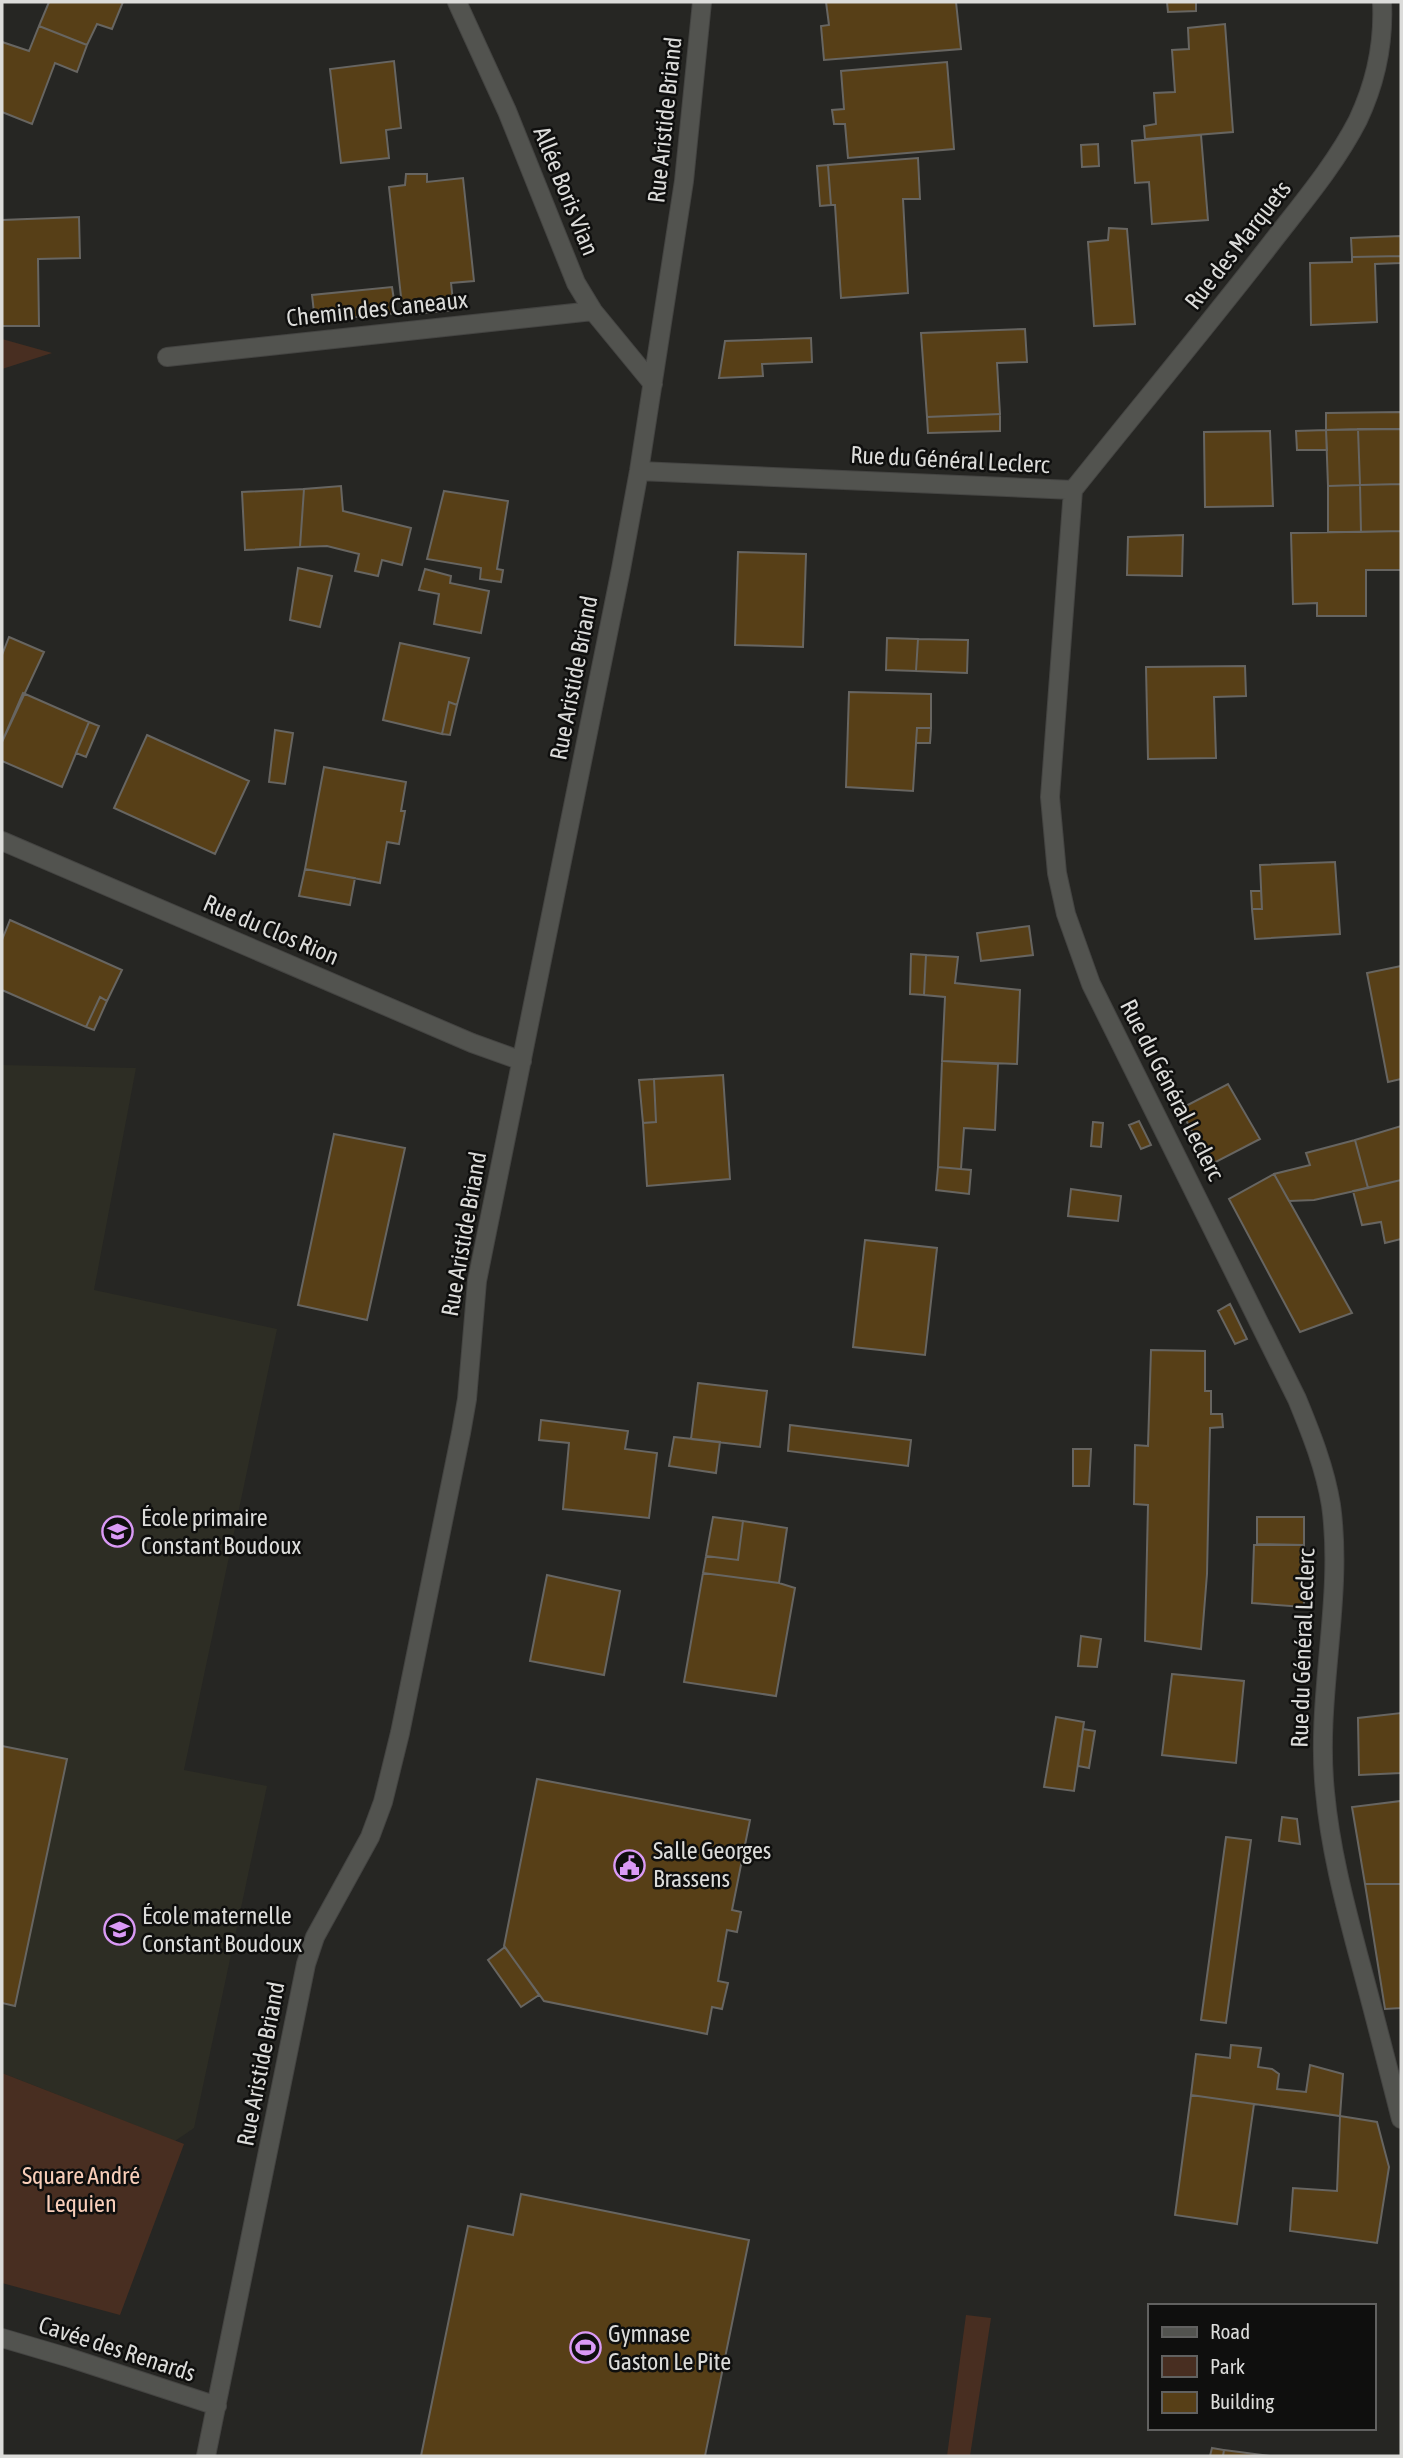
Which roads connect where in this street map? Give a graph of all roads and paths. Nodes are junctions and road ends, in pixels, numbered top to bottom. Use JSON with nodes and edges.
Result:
{"nodes":[{"id":1,"x":457,"y":2,"type":"edge"},
{"id":2,"x":702,"y":2,"type":"edge"},
{"id":3,"x":1382,"y":2,"type":"edge"},
{"id":4,"x":593,"y":311,"type":"junction"},
{"id":5,"x":167,"y":357,"type":"dead end"},
{"id":6,"x":653,"y":384,"type":"junction"},
{"id":7,"x":639,"y":471,"type":"junction"},
{"id":8,"x":1073,"y":490,"type":"junction"},
{"id":9,"x":2,"y":841,"type":"edge"},
{"id":10,"x":522,"y":1061,"type":"junction"},
{"id":11,"x":1401,"y":2119,"type":"edge"},
{"id":12,"x":2,"y":2338,"type":"edge"},
{"id":13,"x":217,"y":2406,"type":"junction"},
{"id":14,"x":206,"y":2456,"type":"edge"}],
"edges":[{"from":1,"to":4,"type":"street","name":"Allée Boris Vian"},
{"from":2,"to":6,"type":"street","name":"Rue Aristide Briand"},
{"from":3,"to":8,"type":"street","name":"Rue des Marquets"},
{"from":4,"to":5,"type":"street","name":"Chemin des Caneaux"},
{"from":4,"to":6,"type":"street","name":"Allée Boris Vian"},
{"from":6,"to":7,"type":"street","name":"Rue Aristide Briand"},
{"from":7,"to":8,"type":"street","name":"Rue du Général Leclerc"},
{"from":7,"to":10,"type":"street","name":"Rue Aristide Briand"},
{"from":8,"to":11,"type":"street","name":"Rue du Général Leclerc"},
{"from":9,"to":10,"type":"street","name":"Rue du Clos Rion"},
{"from":10,"to":13,"type":"street","name":"Rue Aristide Briand"},
{"from":12,"to":13,"type":"street","name":"Cavée des Renards"},
{"from":13,"to":14,"type":"street","name":"Rue Aristide Briand"}]}
